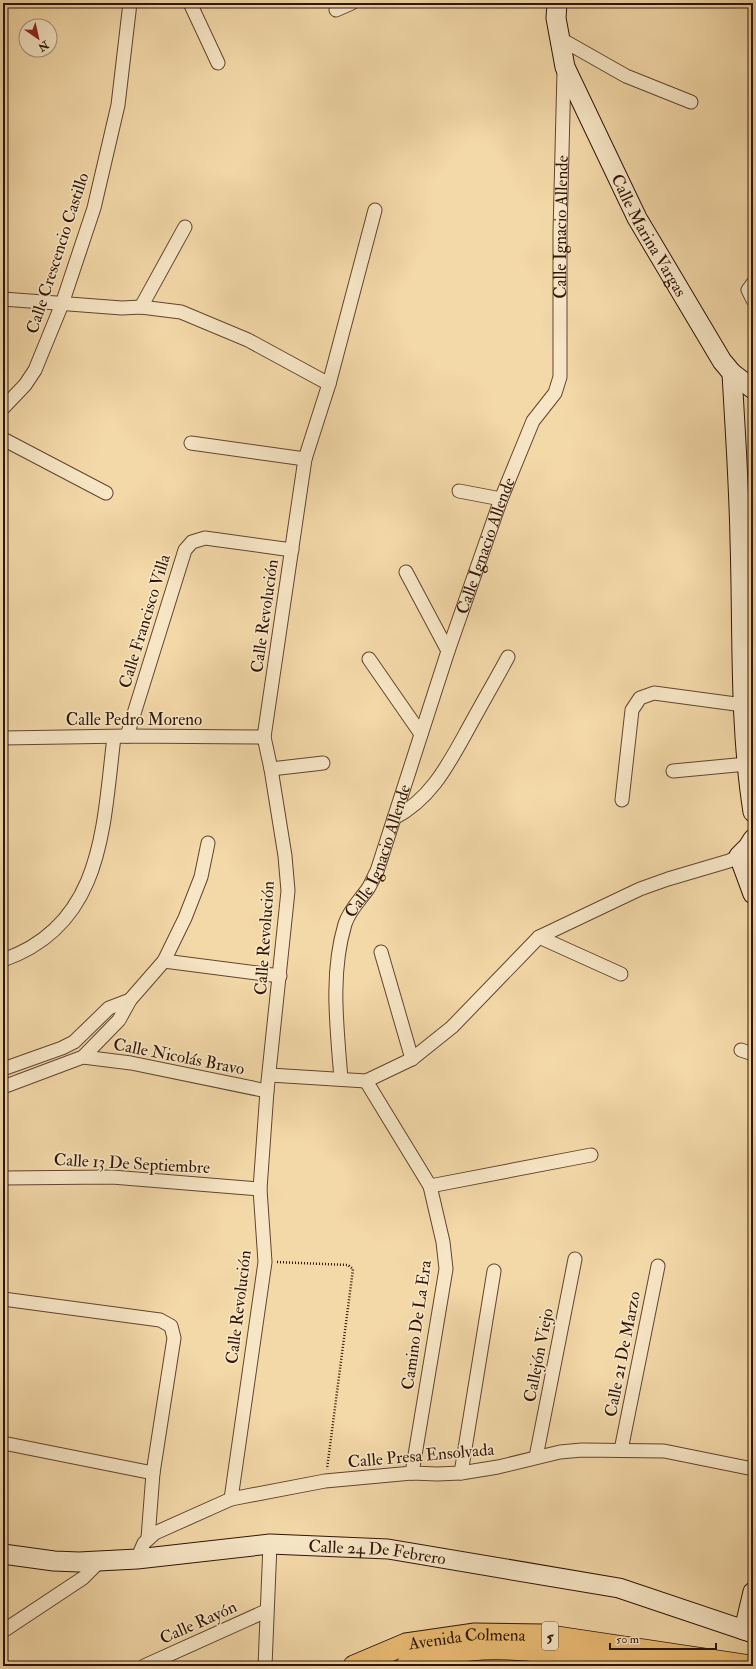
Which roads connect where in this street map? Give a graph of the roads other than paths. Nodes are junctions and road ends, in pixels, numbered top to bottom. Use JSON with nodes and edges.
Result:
{"nodes":[{"id":1,"x":130,"y":3,"type":"edge"},
{"id":2,"x":190,"y":3,"type":"edge"},
{"id":3,"x":352,"y":3,"type":"edge"},
{"id":4,"x":553,"y":8,"type":"edge"},
{"id":5,"x":336,"y":10,"type":"dead end"},
{"id":6,"x":559,"y":38,"type":"junction"},
{"id":7,"x":218,"y":63,"type":"dead end"},
{"id":8,"x":565,"y":67,"type":"junction"},
{"id":9,"x":691,"y":102,"type":"dead end"},
{"id":10,"x":375,"y":210,"type":"dead end"},
{"id":11,"x":185,"y":227,"type":"dead end"},
{"id":12,"x":753,"y":283,"type":"edge"},
{"id":13,"x":3,"y":299,"type":"edge"},
{"id":14,"x":753,"y":300,"type":"edge"},
{"id":15,"x":62,"y":304,"type":"junction"},
{"id":16,"x":142,"y":307,"type":"junction"},
{"id":17,"x":732,"y":373,"type":"junction"},
{"id":18,"x":329,"y":384,"type":"junction"},
{"id":19,"x":753,"y":389,"type":"edge"},
{"id":20,"x":3,"y":408,"type":"edge"},
{"id":21,"x":3,"y":438,"type":"edge"},
{"id":22,"x":191,"y":443,"type":"dead end"},
{"id":23,"x":305,"y":459,"type":"junction"},
{"id":24,"x":460,"y":491,"type":"dead end"},
{"id":25,"x":106,"y":493,"type":"dead end"},
{"id":26,"x":500,"y":499,"type":"junction"},
{"id":27,"x":292,"y":550,"type":"junction"},
{"id":28,"x":406,"y":572,"type":"dead end"},
{"id":29,"x":448,"y":651,"type":"junction"},
{"id":30,"x":508,"y":657,"type":"dead end"},
{"id":31,"x":369,"y":658,"type":"dead end"},
{"id":32,"x":743,"y":705,"type":"junction"},
{"id":33,"x":421,"y":734,"type":"junction"},
{"id":34,"x":114,"y":736,"type":"junction"},
{"id":35,"x":127,"y":736,"type":"junction"},
{"id":36,"x":264,"y":737,"type":"junction"},
{"id":37,"x":3,"y":738,"type":"edge"},
{"id":38,"x":323,"y":763,"type":"dead end"},
{"id":39,"x":747,"y":764,"type":"junction"},
{"id":40,"x":271,"y":769,"type":"junction"},
{"id":41,"x":673,"y":771,"type":"dead end"},
{"id":42,"x":622,"y":800,"type":"dead end"},
{"id":43,"x":753,"y":809,"type":"edge"},
{"id":44,"x":394,"y":818,"type":"junction"},
{"id":45,"x":753,"y":839,"type":"edge"},
{"id":46,"x":208,"y":843,"type":"dead end"},
{"id":47,"x":739,"y":856,"type":"junction"},
{"id":48,"x":753,"y":894,"type":"edge"},
{"id":49,"x":539,"y":938,"type":"junction"},
{"id":50,"x":381,"y":952,"type":"dead end"},
{"id":51,"x":3,"y":960,"type":"edge"},
{"id":52,"x":164,"y":961,"type":"junction"},
{"id":53,"x":621,"y":974,"type":"dead end"},
{"id":54,"x":280,"y":976,"type":"junction"},
{"id":55,"x":130,"y":1000,"type":"junction"},
{"id":56,"x":83,"y":1057,"type":"junction"},
{"id":57,"x":412,"y":1059,"type":"junction"},
{"id":58,"x":3,"y":1069,"type":"edge"},
{"id":59,"x":270,"y":1075,"type":"junction"},
{"id":60,"x":341,"y":1079,"type":"junction"},
{"id":61,"x":366,"y":1081,"type":"junction"},
{"id":62,"x":3,"y":1087,"type":"edge"},
{"id":63,"x":267,"y":1091,"type":"junction"},
{"id":64,"x":591,"y":1155,"type":"dead end"},
{"id":65,"x":3,"y":1178,"type":"edge"},
{"id":66,"x":430,"y":1186,"type":"junction"},
{"id":67,"x":260,"y":1190,"type":"junction"},
{"id":68,"x":575,"y":1259,"type":"dead end"},
{"id":69,"x":658,"y":1266,"type":"dead end"},
{"id":70,"x":494,"y":1271,"type":"dead end"},
{"id":71,"x":3,"y":1299,"type":"edge"},
{"id":72,"x":3,"y":1443,"type":"edge"},
{"id":73,"x":621,"y":1450,"type":"junction"},
{"id":74,"x":536,"y":1457,"type":"junction"},
{"id":75,"x":753,"y":1469,"type":"edge"},
{"id":76,"x":153,"y":1473,"type":"junction"},
{"id":77,"x":412,"y":1473,"type":"junction"},
{"id":78,"x":461,"y":1473,"type":"junction"},
{"id":79,"x":231,"y":1499,"type":"junction"},
{"id":80,"x":148,"y":1538,"type":"junction"},
{"id":81,"x":270,"y":1544,"type":"junction"},
{"id":82,"x":3,"y":1554,"type":"edge"},
{"id":83,"x":137,"y":1559,"type":"junction"},
{"id":84,"x":100,"y":1561,"type":"junction"},
{"id":85,"x":753,"y":1592,"type":"edge"},
{"id":86,"x":266,"y":1610,"type":"junction"},
{"id":87,"x":3,"y":1631,"type":"edge"},
{"id":88,"x":749,"y":1632,"type":"edge"},
{"id":89,"x":144,"y":1666,"type":"edge"},
{"id":90,"x":265,"y":1666,"type":"edge"},
{"id":91,"x":354,"y":1666,"type":"edge"},
{"id":92,"x":406,"y":1666,"type":"edge"},
{"id":93,"x":638,"y":1666,"type":"edge"},
{"id":94,"x":750,"y":1666,"type":"edge"}],
"edges":[{"from":1,"to":15,"type":"street","name":"Calle Crescencio Castillo"},
{"from":2,"to":7,"type":"street"},
{"from":3,"to":5,"type":"street"},
{"from":4,"to":6,"type":"street","name":"Calle Ignacio Allende"},
{"from":6,"to":8,"type":"street","name":"Calle Ignacio Allende"},
{"from":6,"to":9,"type":"street"},
{"from":8,"to":17,"type":"street","name":"Calle Marina Vargas"},
{"from":8,"to":26,"type":"street","name":"Calle Ignacio Allende"},
{"from":10,"to":18,"type":"street","name":"Calle Revolución"},
{"from":11,"to":16,"type":"street"},
{"from":12,"to":14,"type":"street"},
{"from":13,"to":15,"type":"street"},
{"from":15,"to":16,"type":"street"},
{"from":15,"to":20,"type":"street","name":"Calle Crescencio Castillo"},
{"from":16,"to":18,"type":"street"},
{"from":17,"to":19,"type":"street","name":"Calle Marina Vargas"},
{"from":17,"to":32,"type":"street"},
{"from":18,"to":23,"type":"street","name":"Calle Revolución"},
{"from":21,"to":25,"type":"street"},
{"from":22,"to":23,"type":"street"},
{"from":23,"to":27,"type":"street","name":"Calle Revolución"},
{"from":24,"to":26,"type":"street"},
{"from":26,"to":29,"type":"street","name":"Calle Ignacio Allende"},
{"from":27,"to":35,"type":"street","name":"Calle Francisco Villa"},
{"from":27,"to":36,"type":"street","name":"Calle Revolución"},
{"from":28,"to":29,"type":"street"},
{"from":29,"to":33,"type":"street","name":"Calle Ignacio Allende"},
{"from":30,"to":44,"type":"street"},
{"from":31,"to":33,"type":"street"},
{"from":32,"to":39,"type":"street"},
{"from":32,"to":42,"type":"street"},
{"from":33,"to":44,"type":"street","name":"Calle Ignacio Allende"},
{"from":34,"to":35,"type":"street","name":"Calle Pedro Moreno"},
{"from":34,"to":37,"type":"street","name":"Calle Pedro Moreno"},
{"from":34,"to":51,"type":"street"},
{"from":35,"to":36,"type":"street","name":"Calle Pedro Moreno"},
{"from":36,"to":40,"type":"street","name":"Calle Revolución"},
{"from":38,"to":40,"type":"street"},
{"from":39,"to":41,"type":"street"},
{"from":39,"to":43,"type":"street"},
{"from":40,"to":54,"type":"street","name":"Calle Revolución"},
{"from":44,"to":60,"type":"street","name":"Calle Ignacio Allende"},
{"from":45,"to":47,"type":"street"},
{"from":46,"to":52,"type":"street"},
{"from":47,"to":48,"type":"street"},
{"from":47,"to":49,"type":"street"},
{"from":49,"to":53,"type":"street"},
{"from":49,"to":57,"type":"street"},
{"from":50,"to":57,"type":"street"},
{"from":52,"to":54,"type":"street"},
{"from":52,"to":55,"type":"street"},
{"from":54,"to":59,"type":"street","name":"Calle Revolución"},
{"from":55,"to":56,"type":"street"},
{"from":55,"to":58,"type":"street"},
{"from":56,"to":62,"type":"street"},
{"from":56,"to":63,"type":"street","name":"Calle Nicolás Bravo"},
{"from":57,"to":61,"type":"street"},
{"from":59,"to":60,"type":"street"},
{"from":59,"to":63,"type":"street","name":"Calle Revolución"},
{"from":60,"to":61,"type":"street"},
{"from":61,"to":66,"type":"street","name":"Camino De La Era"},
{"from":63,"to":67,"type":"street","name":"Calle Revolución"},
{"from":64,"to":66,"type":"street"},
{"from":65,"to":67,"type":"street","name":"Calle 13 De Septiembre"},
{"from":66,"to":77,"type":"street","name":"Camino De La Era"},
{"from":67,"to":79,"type":"street","name":"Calle Revolución"},
{"from":68,"to":74,"type":"street","name":"Callejón Viejo"},
{"from":69,"to":73,"type":"street","name":"Calle 21 De Marzo"},
{"from":70,"to":78,"type":"street"},
{"from":71,"to":76,"type":"street"},
{"from":72,"to":76,"type":"street"},
{"from":73,"to":74,"type":"street","name":"Calle Presa Ensolvada"},
{"from":73,"to":75,"type":"street","name":"Calle Presa Ensolvada"},
{"from":74,"to":78,"type":"street","name":"Calle Presa Ensolvada"},
{"from":76,"to":80,"type":"street"},
{"from":77,"to":78,"type":"street","name":"Calle Presa Ensolvada"},
{"from":77,"to":79,"type":"street","name":"Calle Presa Ensolvada"},
{"from":79,"to":80,"type":"street","name":"Calle Presa Ensolvada"},
{"from":80,"to":83,"type":"street"},
{"from":81,"to":83,"type":"street","name":"Calle 24 De Febrero"},
{"from":81,"to":86,"type":"street"},
{"from":81,"to":88,"type":"street","name":"Calle 24 De Febrero"},
{"from":82,"to":84,"type":"street","name":"Calle 24 De Febrero"},
{"from":83,"to":84,"type":"street","name":"Calle 24 De Febrero"},
{"from":84,"to":87,"type":"street"},
{"from":85,"to":88,"type":"street"},
{"from":86,"to":89,"type":"street","name":"Calle Rayón"},
{"from":86,"to":90,"type":"street"},
{"from":91,"to":94,"type":"main road","name":"Avenida Colmena","number":"5"},
{"from":92,"to":93,"type":"main road","name":"Avenida Colmena","number":"5"}]}
